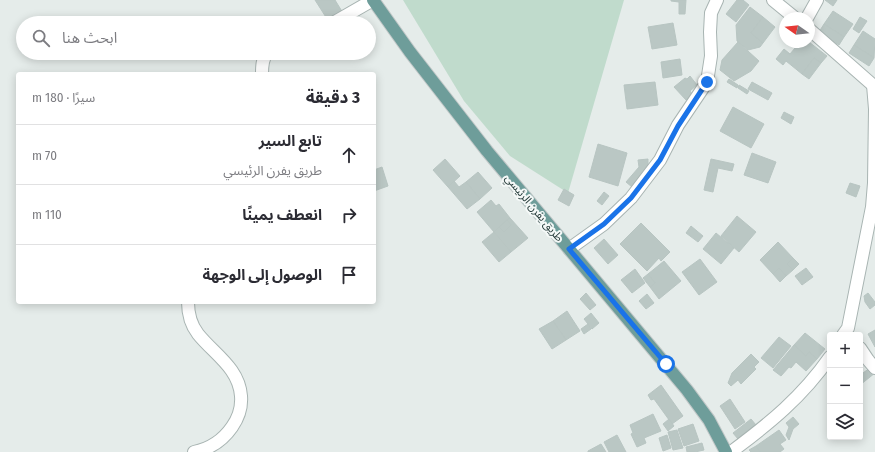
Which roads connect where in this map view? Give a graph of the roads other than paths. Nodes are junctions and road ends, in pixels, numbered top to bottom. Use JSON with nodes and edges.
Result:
{"nodes":[{"id":1,"x":717,"y":0,"type":"edge"},
{"id":2,"x":772,"y":0,"type":"edge"},
{"id":3,"x":817,"y":0,"type":"edge"},
{"id":4,"x":376,"y":1,"type":"edge"},
{"id":5,"x":787,"y":12,"type":"edge"},
{"id":6,"x":810,"y":12,"type":"edge"},
{"id":7,"x":347,"y":16,"type":"edge"},
{"id":8,"x":815,"y":34,"type":"edge"},
{"id":9,"x":264,"y":60,"type":"edge"},
{"id":10,"x":262,"y":72,"type":"edge"},
{"id":11,"x":874,"y":86,"type":"edge"},
{"id":12,"x":569,"y":249,"type":"junction"},
{"id":13,"x":188,"y":304,"type":"edge"},
{"id":14,"x":848,"y":332,"type":"edge"},
{"id":15,"x":863,"y":352,"type":"edge"},
{"id":16,"x":827,"y":361,"type":"edge"},
{"id":17,"x":875,"y":368,"type":"edge"},
{"id":18,"x":194,"y":452,"type":"edge"},
{"id":19,"x":726,"y":452,"type":"edge"},
{"id":20,"x":731,"y":452,"type":"edge"}],
"edges":[{"from":1,"to":12,"type":"street"},
{"from":2,"to":5,"type":"street"},
{"from":3,"to":6,"type":"street"},
{"from":4,"to":7,"type":"street"},
{"from":4,"to":12,"type":"main road","name":"طريق يفرن الرئيسي"},
{"from":8,"to":11,"type":"street"},
{"from":9,"to":10,"type":"street"},
{"from":11,"to":14,"type":"street"},
{"from":12,"to":19,"type":"main road","name":"طريق يفرن الرئيسي"},
{"from":13,"to":18,"type":"street"},
{"from":15,"to":17,"type":"street"},
{"from":16,"to":20,"type":"street"}]}
